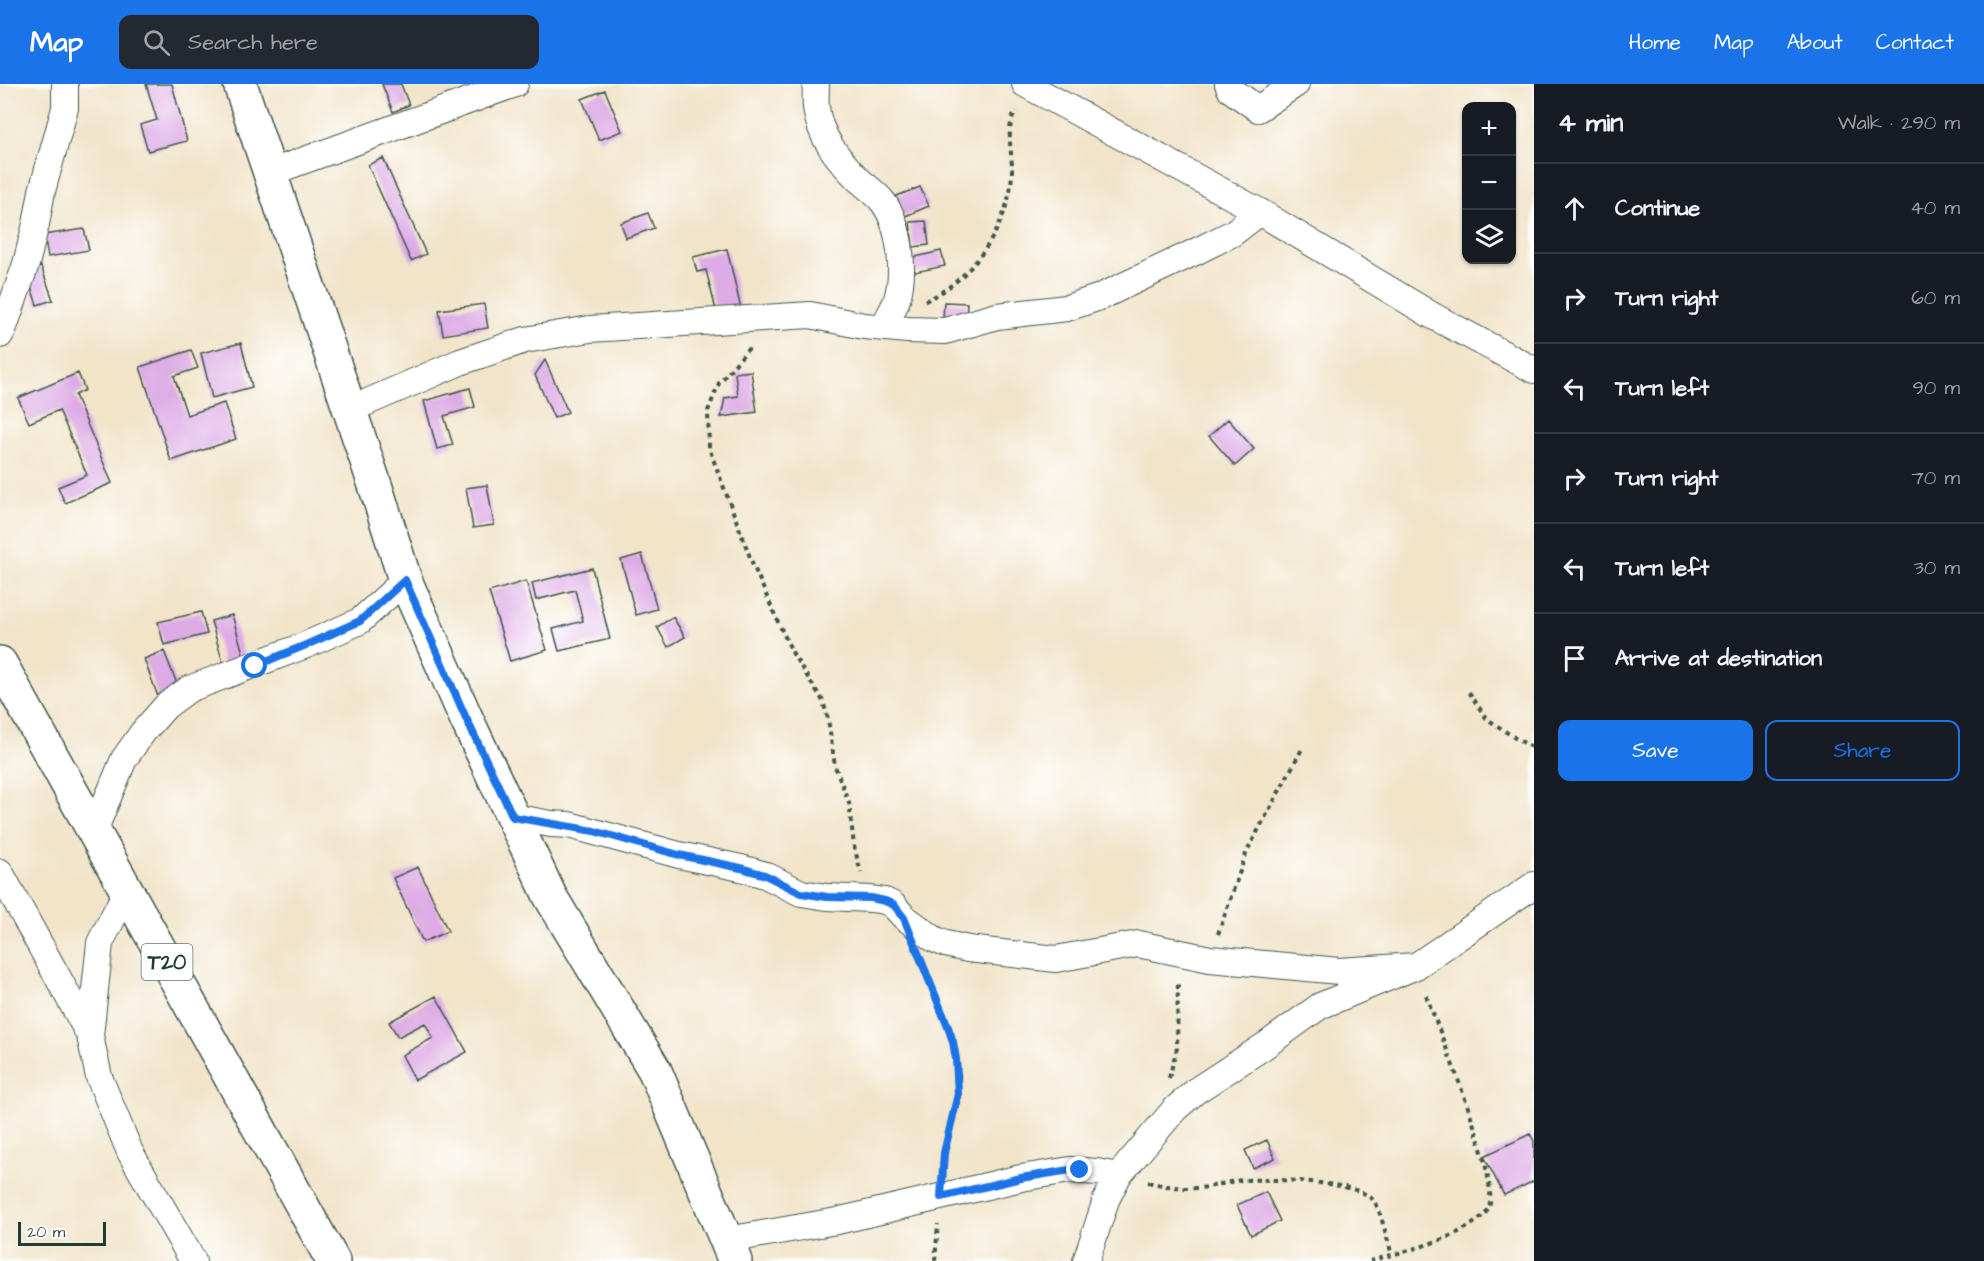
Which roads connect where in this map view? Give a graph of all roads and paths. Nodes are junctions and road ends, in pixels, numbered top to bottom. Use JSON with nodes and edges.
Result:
{"nodes":[{"id":1,"x":65,"y":84,"type":"edge"},
{"id":2,"x":240,"y":84,"type":"edge"},
{"id":3,"x":515,"y":84,"type":"edge"},
{"id":4,"x":816,"y":84,"type":"edge"},
{"id":5,"x":1228,"y":84,"type":"edge"},
{"id":6,"x":1296,"y":84,"type":"edge"},
{"id":7,"x":1036,"y":85,"type":"edge"},
{"id":8,"x":269,"y":173,"type":"junction"},
{"id":9,"x":1260,"y":212,"type":"junction"},
{"id":10,"x":783,"y":317,"type":"junction"},
{"id":11,"x":885,"y":323,"type":"junction"},
{"id":12,"x":0,"y":335,"type":"edge"},
{"id":13,"x":1534,"y":370,"type":"edge"},
{"id":14,"x":350,"y":410,"type":"junction"},
{"id":15,"x":405,"y":580,"type":"junction"},
{"id":16,"x":0,"y":663,"type":"edge"},
{"id":17,"x":1469,"y":692,"type":"dead end"},
{"id":18,"x":1534,"y":748,"type":"edge"},
{"id":19,"x":1302,"y":749,"type":"dead end"},
{"id":20,"x":513,"y":817,"type":"junction"},
{"id":21,"x":94,"y":831,"type":"junction"},
{"id":22,"x":0,"y":872,"type":"edge"},
{"id":23,"x":1534,"y":885,"type":"edge"},
{"id":24,"x":127,"y":890,"type":"junction"},
{"id":25,"x":871,"y":898,"type":"junction"},
{"id":26,"x":904,"y":918,"type":"junction"},
{"id":27,"x":1178,"y":953,"type":"junction"},
{"id":28,"x":1210,"y":959,"type":"junction"},
{"id":29,"x":1416,"y":966,"type":"junction"},
{"id":30,"x":90,"y":1036,"type":"junction"},
{"id":31,"x":1166,"y":1088,"type":"dead end"},
{"id":32,"x":1118,"y":1176,"type":"junction"},
{"id":33,"x":941,"y":1197,"type":"junction"},
{"id":34,"x":731,"y":1250,"type":"edge"},
{"id":35,"x":1392,"y":1254,"type":"junction"},
{"id":36,"x":1379,"y":1260,"type":"edge"},
{"id":37,"x":194,"y":1261,"type":"edge"},
{"id":38,"x":333,"y":1261,"type":"edge"},
{"id":39,"x":935,"y":1261,"type":"edge"},
{"id":40,"x":1086,"y":1261,"type":"edge"},
{"id":41,"x":1370,"y":1261,"type":"edge"}],
"edges":[{"from":1,"to":12,"type":"street"},
{"from":2,"to":8,"type":"street"},
{"from":3,"to":8,"type":"street"},
{"from":4,"to":11,"type":"street"},
{"from":5,"to":6,"type":"street"},
{"from":7,"to":9,"type":"street"},
{"from":7,"to":11,"type":"path"},
{"from":8,"to":14,"type":"street"},
{"from":9,"to":11,"type":"street"},
{"from":9,"to":13,"type":"street"},
{"from":10,"to":11,"type":"street"},
{"from":10,"to":14,"type":"street"},
{"from":10,"to":25,"type":"path"},
{"from":14,"to":15,"type":"street"},
{"from":15,"to":20,"type":"street"},
{"from":15,"to":21,"type":"street"},
{"from":16,"to":21,"type":"street","number":"T20"},
{"from":17,"to":18,"type":"path"},
{"from":19,"to":28,"type":"path"},
{"from":20,"to":25,"type":"street"},
{"from":20,"to":34,"type":"street"},
{"from":21,"to":24,"type":"street","number":"T20"},
{"from":22,"to":30,"type":"street"},
{"from":23,"to":29,"type":"street"},
{"from":24,"to":30,"type":"street"},
{"from":24,"to":38,"type":"street","number":"T20"},
{"from":25,"to":26,"type":"street"},
{"from":26,"to":27,"type":"street"},
{"from":26,"to":33,"type":"path"},
{"from":27,"to":28,"type":"street"},
{"from":27,"to":31,"type":"path"},
{"from":28,"to":29,"type":"street"},
{"from":29,"to":32,"type":"street"},
{"from":29,"to":35,"type":"path"},
{"from":30,"to":37,"type":"street"},
{"from":32,"to":33,"type":"street"},
{"from":32,"to":35,"type":"path"},
{"from":32,"to":40,"type":"street"},
{"from":33,"to":34,"type":"street"},
{"from":33,"to":39,"type":"path"},
{"from":35,"to":36,"type":"path"},
{"from":36,"to":41,"type":"path"}]}
